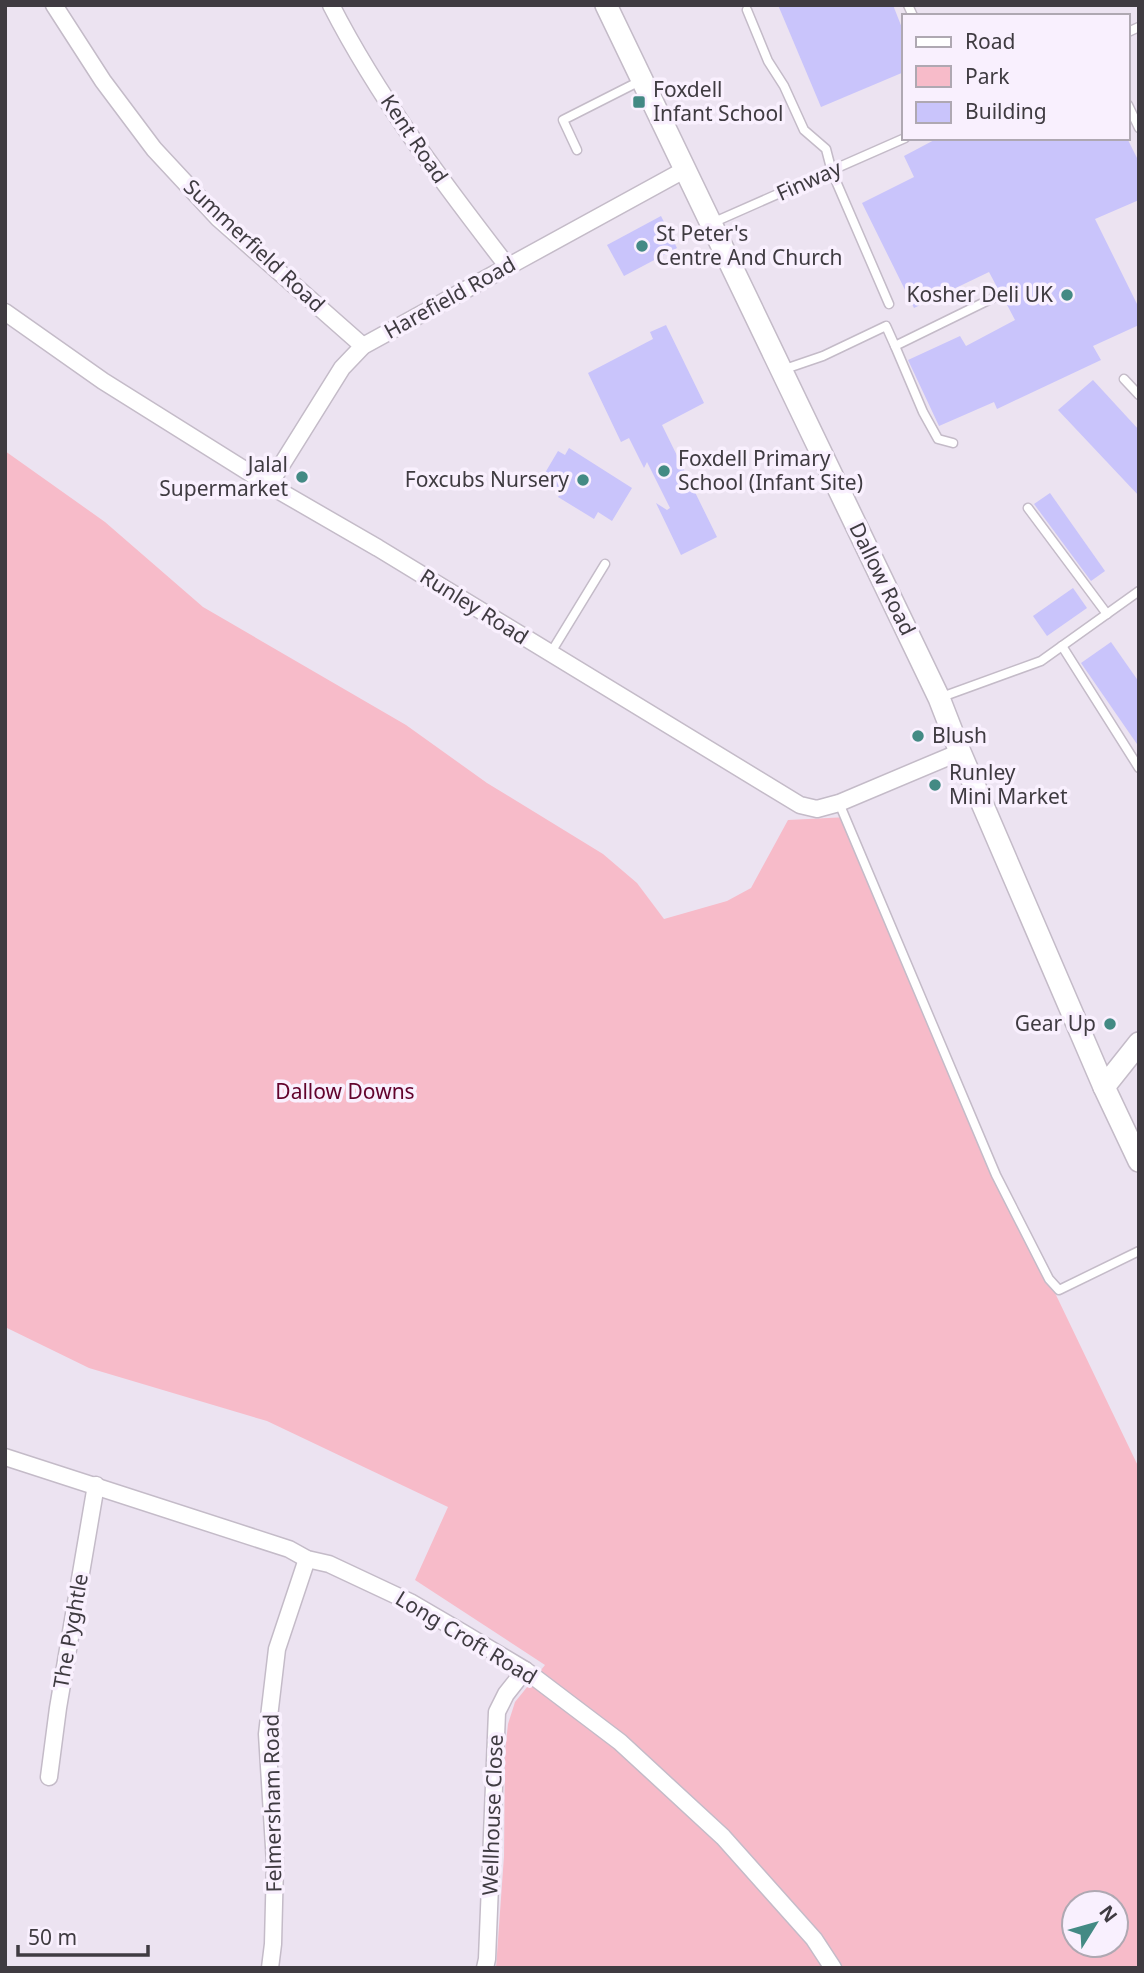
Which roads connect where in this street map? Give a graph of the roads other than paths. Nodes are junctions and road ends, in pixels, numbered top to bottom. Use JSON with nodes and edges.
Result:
{"nodes":[{"id":1,"x":54,"y":5,"type":"edge"},
{"id":2,"x":331,"y":5,"type":"edge"},
{"id":3,"x":606,"y":5,"type":"edge"},
{"id":4,"x":747,"y":10,"type":"dead end"},
{"id":5,"x":642,"y":80,"type":"junction"},
{"id":6,"x":1130,"y":109,"type":"edge"},
{"id":7,"x":1139,"y":128,"type":"edge"},
{"id":8,"x":902,"y":139,"type":"edge"},
{"id":9,"x":577,"y":150,"type":"dead end"},
{"id":10,"x":686,"y":169,"type":"junction"},
{"id":11,"x":832,"y":172,"type":"junction"},
{"id":12,"x":712,"y":223,"type":"junction"},
{"id":13,"x":508,"y":267,"type":"junction"},
{"id":14,"x":999,"y":295,"type":"dead end"},
{"id":15,"x":889,"y":304,"type":"dead end"},
{"id":16,"x":5,"y":312,"type":"edge"},
{"id":17,"x":363,"y":346,"type":"junction"},
{"id":18,"x":895,"y":346,"type":"junction"},
{"id":19,"x":782,"y":370,"type":"junction"},
{"id":20,"x":1124,"y":379,"type":"dead end"},
{"id":21,"x":1139,"y":395,"type":"edge"},
{"id":22,"x":953,"y":443,"type":"dead end"},
{"id":23,"x":269,"y":485,"type":"junction"},
{"id":24,"x":1028,"y":508,"type":"dead end"},
{"id":25,"x":605,"y":564,"type":"dead end"},
{"id":26,"x":1139,"y":591,"type":"edge"},
{"id":27,"x":1107,"y":614,"type":"junction"},
{"id":28,"x":1062,"y":646,"type":"junction"},
{"id":29,"x":550,"y":654,"type":"junction"},
{"id":30,"x":939,"y":698,"type":"junction"},
{"id":31,"x":960,"y":752,"type":"junction"},
{"id":32,"x":1139,"y":768,"type":"edge"},
{"id":33,"x":839,"y":803,"type":"junction"},
{"id":34,"x":1139,"y":1043,"type":"edge"},
{"id":35,"x":1104,"y":1087,"type":"junction"},
{"id":36,"x":1139,"y":1161,"type":"edge"},
{"id":37,"x":1139,"y":1251,"type":"edge"},
{"id":38,"x":5,"y":1457,"type":"edge"},
{"id":39,"x":96,"y":1485,"type":"junction"},
{"id":40,"x":307,"y":1559,"type":"junction"},
{"id":41,"x":525,"y":1670,"type":"junction"},
{"id":42,"x":49,"y":1777,"type":"dead end"},
{"id":43,"x":270,"y":1968,"type":"edge"},
{"id":44,"x":485,"y":1968,"type":"edge"},
{"id":45,"x":833,"y":1968,"type":"edge"}],
"edges":[{"from":1,"to":17,"type":"street","name":"Summerfield Road"},
{"from":2,"to":13,"type":"street","name":"Kent Road"},
{"from":3,"to":5,"type":"street","name":"Dallow Road"},
{"from":4,"to":11,"type":"lane"},
{"from":5,"to":9,"type":"lane"},
{"from":5,"to":10,"type":"street","name":"Dallow Road"},
{"from":6,"to":7,"type":"lane"},
{"from":8,"to":11,"type":"lane","name":"Finway"},
{"from":10,"to":12,"type":"street","name":"Dallow Road"},
{"from":10,"to":13,"type":"street","name":"Harefield Road"},
{"from":11,"to":12,"type":"lane","name":"Finway"},
{"from":11,"to":15,"type":"lane"},
{"from":12,"to":19,"type":"street","name":"Dallow Road"},
{"from":13,"to":17,"type":"street","name":"Harefield Road"},
{"from":14,"to":18,"type":"lane"},
{"from":16,"to":23,"type":"street","name":"Runley Road"},
{"from":17,"to":23,"type":"street","name":"Harefield Road"},
{"from":18,"to":19,"type":"lane"},
{"from":18,"to":22,"type":"lane"},
{"from":19,"to":30,"type":"street","name":"Dallow Road"},
{"from":20,"to":21,"type":"lane"},
{"from":23,"to":29,"type":"street","name":"Runley Road"},
{"from":24,"to":27,"type":"lane"},
{"from":25,"to":29,"type":"lane"},
{"from":26,"to":27,"type":"lane"},
{"from":27,"to":28,"type":"lane"},
{"from":28,"to":30,"type":"lane"},
{"from":28,"to":32,"type":"lane"},
{"from":29,"to":33,"type":"street","name":"Runley Road"},
{"from":30,"to":31,"type":"street","name":"Dallow Road"},
{"from":31,"to":33,"type":"street","name":"Runley Road"},
{"from":31,"to":35,"type":"street","name":"Dallow Road"},
{"from":33,"to":37,"type":"lane"},
{"from":34,"to":35,"type":"street"},
{"from":35,"to":36,"type":"street","name":"Dallow Road"},
{"from":38,"to":39,"type":"street","name":"Long Croft Road"},
{"from":39,"to":40,"type":"street","name":"Long Croft Road"},
{"from":39,"to":42,"type":"street","name":"The Pyghtle"},
{"from":40,"to":41,"type":"street","name":"Long Croft Road"},
{"from":40,"to":43,"type":"street","name":"Felmersham Road"},
{"from":41,"to":44,"type":"street","name":"Wellhouse Close"},
{"from":41,"to":45,"type":"street","name":"Long Croft Road"}]}
